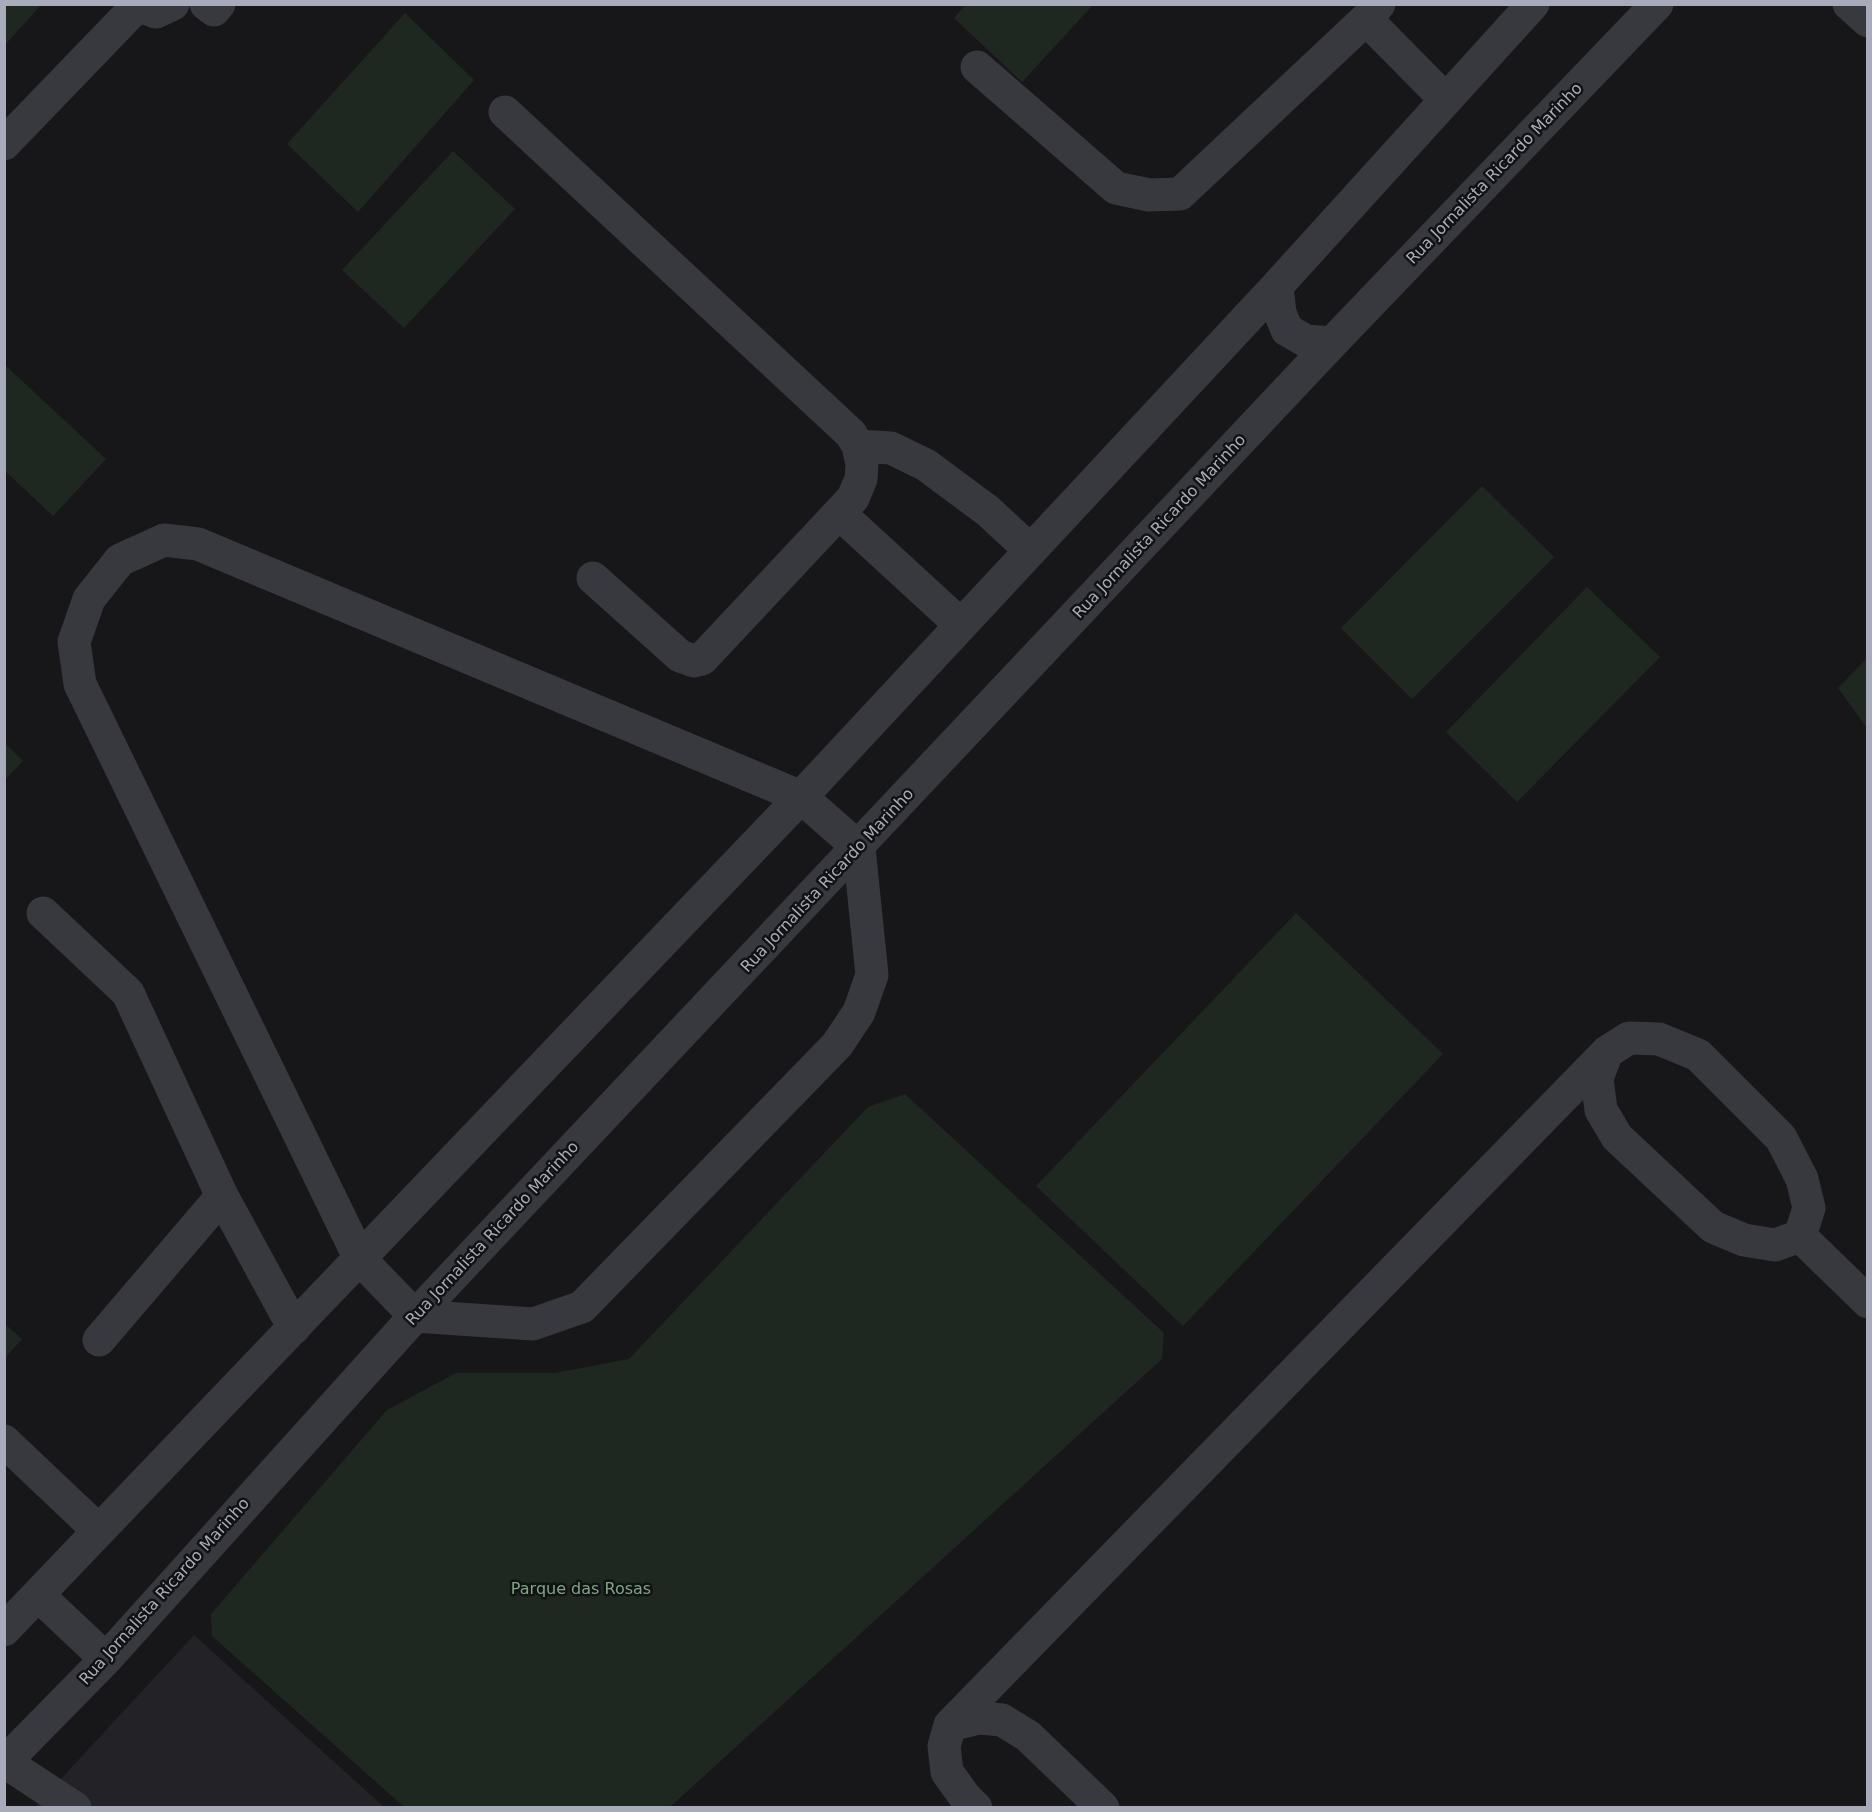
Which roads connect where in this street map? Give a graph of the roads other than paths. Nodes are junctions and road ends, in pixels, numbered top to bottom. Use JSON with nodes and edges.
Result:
{"nodes":[{"id":1,"x":173,"y":4,"type":"edge"},
{"id":2,"x":206,"y":4,"type":"edge"},
{"id":3,"x":219,"y":4,"type":"edge"},
{"id":4,"x":1533,"y":4,"type":"edge"},
{"id":5,"x":1657,"y":4,"type":"edge"},
{"id":6,"x":1849,"y":4,"type":"edge"},
{"id":7,"x":1866,"y":4,"type":"edge"},
{"id":8,"x":136,"y":5,"type":"edge"},
{"id":9,"x":1372,"y":12,"type":"edge"},
{"id":10,"x":1867,"y":21,"type":"edge"},
{"id":11,"x":977,"y":66,"type":"dead end"},
{"id":12,"x":1446,"y":100,"type":"junction"},
{"id":13,"x":505,"y":112,"type":"dead end"},
{"id":14,"x":4,"y":144,"type":"edge"},
{"id":15,"x":1277,"y":286,"type":"junction"},
{"id":16,"x":1332,"y":344,"type":"junction"},
{"id":17,"x":858,"y":446,"type":"junction"},
{"id":18,"x":839,"y":513,"type":"junction"},
{"id":19,"x":1030,"y":550,"type":"junction"},
{"id":20,"x":593,"y":578,"type":"dead end"},
{"id":21,"x":961,"y":625,"type":"junction"},
{"id":22,"x":801,"y":797,"type":"junction"},
{"id":23,"x":859,"y":848,"type":"junction"},
{"id":24,"x":44,"y":913,"type":"dead end"},
{"id":25,"x":1607,"y":1052,"type":"junction"},
{"id":26,"x":222,"y":1196,"type":"junction"},
{"id":27,"x":1800,"y":1236,"type":"junction"},
{"id":28,"x":360,"y":1259,"type":"junction"},
{"id":29,"x":1868,"y":1302,"type":"edge"},
{"id":30,"x":416,"y":1316,"type":"junction"},
{"id":31,"x":294,"y":1328,"type":"junction"},
{"id":32,"x":99,"y":1340,"type":"dead end"},
{"id":33,"x":4,"y":1441,"type":"edge"},
{"id":34,"x":99,"y":1531,"type":"junction"},
{"id":35,"x":38,"y":1595,"type":"junction"},
{"id":36,"x":4,"y":1630,"type":"edge"},
{"id":37,"x":106,"y":1659,"type":"junction"},
{"id":38,"x":950,"y":1725,"type":"junction"},
{"id":39,"x":5,"y":1763,"type":"edge"},
{"id":40,"x":75,"y":1808,"type":"edge"},
{"id":41,"x":976,"y":1808,"type":"edge"},
{"id":42,"x":1103,"y":1808,"type":"edge"}],
"edges":[{"from":1,"to":8,"type":"street"},
{"from":2,"to":3,"type":"street"},
{"from":4,"to":12,"type":"street"},
{"from":5,"to":16,"type":"street","name":"Rua Jornalista Ricardo Marinho"},
{"from":6,"to":10,"type":"street"},
{"from":7,"to":10,"type":"street"},
{"from":8,"to":14,"type":"street"},
{"from":9,"to":11,"type":"street"},
{"from":9,"to":12,"type":"street"},
{"from":12,"to":15,"type":"street"},
{"from":13,"to":17,"type":"street"},
{"from":15,"to":16,"type":"street"},
{"from":15,"to":19,"type":"street"},
{"from":16,"to":23,"type":"street","name":"Rua Jornalista Ricardo Marinho"},
{"from":17,"to":18,"type":"street"},
{"from":17,"to":19,"type":"street"},
{"from":18,"to":20,"type":"street"},
{"from":18,"to":21,"type":"street"},
{"from":19,"to":21,"type":"street"},
{"from":21,"to":22,"type":"street"},
{"from":22,"to":23,"type":"street"},
{"from":22,"to":28,"type":"street"},
{"from":22,"to":28,"type":"street"},
{"from":23,"to":30,"type":"street","name":"Rua Jornalista Ricardo Marinho"},
{"from":23,"to":30,"type":"street"},
{"from":24,"to":26,"type":"street"},
{"from":25,"to":27,"type":"street"},
{"from":25,"to":27,"type":"street"},
{"from":25,"to":38,"type":"street"},
{"from":26,"to":31,"type":"street"},
{"from":26,"to":32,"type":"street"},
{"from":27,"to":29,"type":"street"},
{"from":28,"to":30,"type":"street"},
{"from":28,"to":31,"type":"street"},
{"from":30,"to":37,"type":"street","name":"Rua Jornalista Ricardo Marinho"},
{"from":31,"to":34,"type":"street"},
{"from":33,"to":34,"type":"street"},
{"from":34,"to":35,"type":"street"},
{"from":35,"to":36,"type":"street"},
{"from":35,"to":37,"type":"street"},
{"from":37,"to":39,"type":"street","name":"Rua Jornalista Ricardo Marinho"},
{"from":38,"to":41,"type":"street"},
{"from":38,"to":42,"type":"street"},
{"from":39,"to":40,"type":"street"}]}
